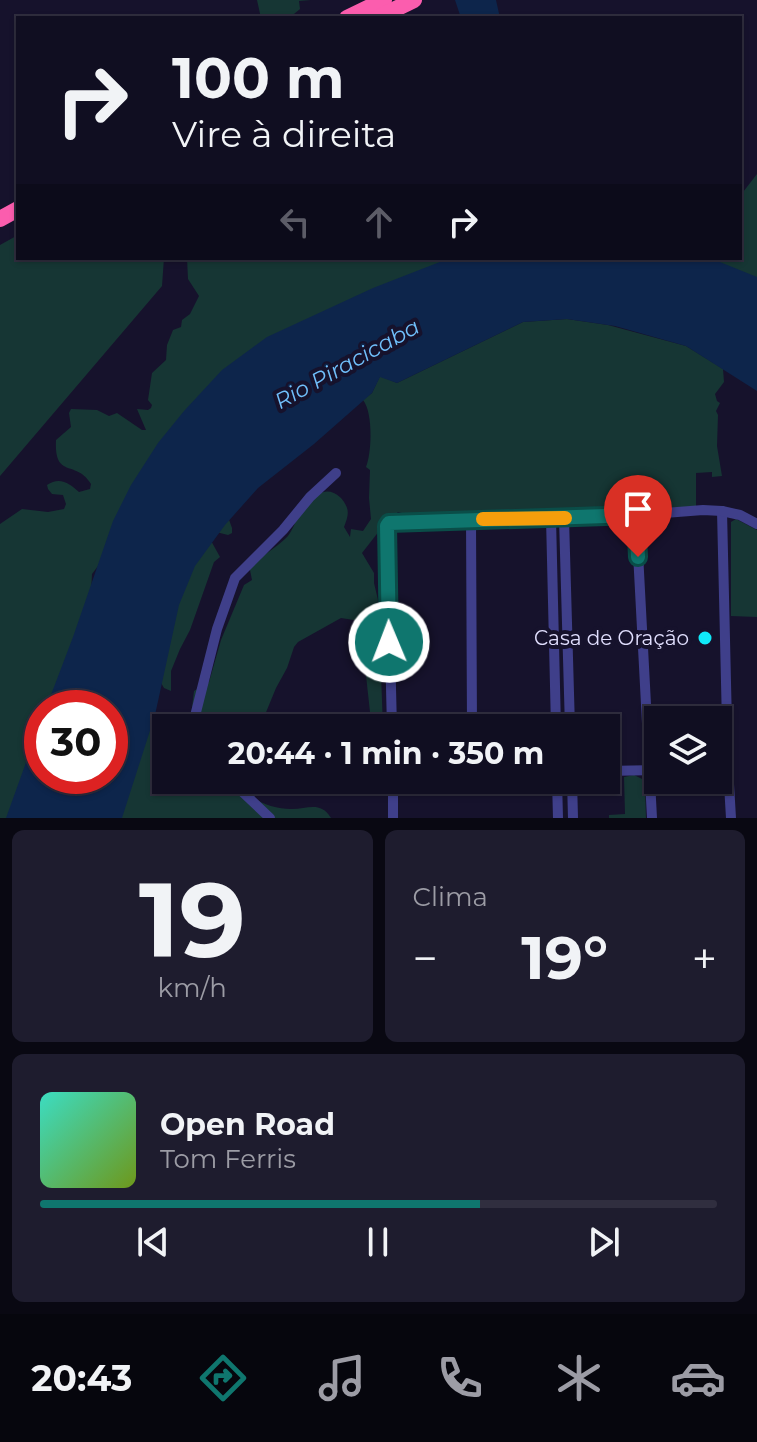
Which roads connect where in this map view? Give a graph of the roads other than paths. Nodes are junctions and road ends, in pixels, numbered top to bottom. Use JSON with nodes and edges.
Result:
{"nodes":[{"id":1,"x":384,"y":0,"type":"edge"},
{"id":2,"x":414,"y":0,"type":"edge"},
{"id":3,"x":351,"y":16,"type":"edge"},
{"id":4,"x":381,"y":16,"type":"edge"},
{"id":5,"x":336,"y":473,"type":"dead end"},
{"id":6,"x":722,"y":511,"type":"junction"},
{"id":7,"x":636,"y":515,"type":"junction"},
{"id":8,"x":551,"y":518,"type":"junction"},
{"id":9,"x":564,"y":518,"type":"junction"},
{"id":10,"x":471,"y":519,"type":"junction"},
{"id":11,"x":757,"y":524,"type":"edge"},
{"id":12,"x":649,"y":706,"type":"edge"},
{"id":13,"x":723,"y":706,"type":"edge"},
{"id":14,"x":196,"y":714,"type":"edge"},
{"id":15,"x":392,"y":714,"type":"edge"},
{"id":16,"x":472,"y":714,"type":"edge"},
{"id":17,"x":556,"y":714,"type":"edge"},
{"id":18,"x":570,"y":714,"type":"edge"},
{"id":19,"x":644,"y":770,"type":"edge"},
{"id":20,"x":620,"y":771,"type":"edge"},
{"id":21,"x":245,"y":794,"type":"edge"},
{"id":22,"x":393,"y":794,"type":"edge"},
{"id":23,"x":557,"y":794,"type":"edge"},
{"id":24,"x":572,"y":794,"type":"edge"},
{"id":25,"x":653,"y":794,"type":"edge"},
{"id":26,"x":731,"y":794,"type":"edge"},
{"id":27,"x":270,"y":818,"type":"edge"},
{"id":28,"x":393,"y":818,"type":"edge"},
{"id":29,"x":558,"y":818,"type":"edge"},
{"id":30,"x":573,"y":818,"type":"edge"},
{"id":31,"x":652,"y":818,"type":"edge"},
{"id":32,"x":731,"y":818,"type":"edge"}],
"edges":[{"from":1,"to":3,"type":"highway"},
{"from":2,"to":4,"type":"highway"},
{"from":5,"to":14,"type":"street"},
{"from":6,"to":7,"type":"street"},
{"from":6,"to":11,"type":"street"},
{"from":6,"to":13,"type":"street"},
{"from":7,"to":9,"type":"street"},
{"from":7,"to":12,"type":"street"},
{"from":8,"to":9,"type":"street"},
{"from":8,"to":10,"type":"street"},
{"from":8,"to":17,"type":"street"},
{"from":9,"to":18,"type":"street"},
{"from":10,"to":15,"type":"street"},
{"from":10,"to":16,"type":"street"},
{"from":19,"to":20,"type":"street"},
{"from":21,"to":27,"type":"street"},
{"from":22,"to":28,"type":"street"},
{"from":23,"to":29,"type":"street"},
{"from":24,"to":30,"type":"street"},
{"from":25,"to":31,"type":"street"},
{"from":26,"to":32,"type":"street"}]}
